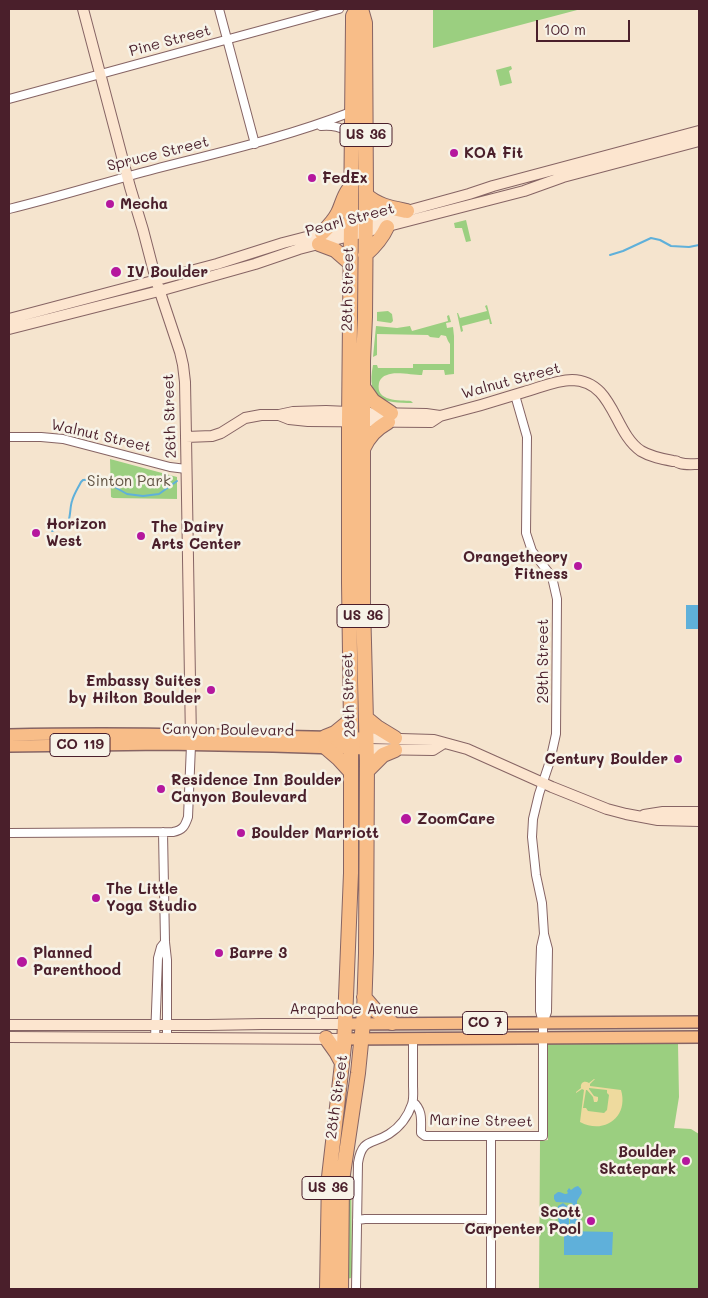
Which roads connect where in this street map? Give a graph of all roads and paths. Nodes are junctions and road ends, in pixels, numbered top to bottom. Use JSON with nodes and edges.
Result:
{"nodes":[{"id":1,"x":84,"y":9,"type":"edge"},
{"id":2,"x":219,"y":9,"type":"edge"},
{"id":3,"x":339,"y":9,"type":"edge"},
{"id":4,"x":357,"y":9,"type":"edge"},
{"id":5,"x":361,"y":9,"type":"edge"},
{"id":6,"x":228,"y":40,"type":"junction"},
{"id":7,"x":101,"y":74,"type":"junction"},
{"id":8,"x":9,"y":99,"type":"edge"},
{"id":9,"x":352,"y":112,"type":"junction"},
{"id":10,"x":314,"y":126,"type":"junction"},
{"id":11,"x":699,"y":131,"type":"edge"},
{"id":12,"x":351,"y":133,"type":"junction"},
{"id":13,"x":699,"y":141,"type":"edge"},
{"id":14,"x":255,"y":144,"type":"junction"},
{"id":15,"x":699,"y":145,"type":"edge"},
{"id":16,"x":676,"y":147,"type":"junction"},
{"id":17,"x":127,"y":177,"type":"junction"},
{"id":18,"x":350,"y":187,"type":"junction"},
{"id":19,"x":366,"y":195,"type":"junction"},
{"id":20,"x":9,"y":209,"type":"edge"},
{"id":21,"x":407,"y":211,"type":"junction"},
{"id":22,"x":366,"y":226,"type":"junction"},
{"id":23,"x":387,"y":227,"type":"junction"},
{"id":24,"x":350,"y":230,"type":"junction"},
{"id":25,"x":320,"y":238,"type":"junction"},
{"id":26,"x":252,"y":253,"type":"junction"},
{"id":27,"x":366,"y":256,"type":"junction"},
{"id":28,"x":350,"y":263,"type":"junction"},
{"id":29,"x":201,"y":279,"type":"junction"},
{"id":30,"x":156,"y":280,"type":"junction"},
{"id":31,"x":160,"y":291,"type":"junction"},
{"id":32,"x":87,"y":299,"type":"junction"},
{"id":33,"x":9,"y":319,"type":"edge"},
{"id":34,"x":49,"y":319,"type":"junction"},
{"id":35,"x":9,"y":329,"type":"edge"},
{"id":36,"x":363,"y":387,"type":"junction"},
{"id":37,"x":515,"y":395,"type":"junction"},
{"id":38,"x":356,"y":417,"type":"junction"},
{"id":39,"x":390,"y":417,"type":"junction"},
{"id":40,"x":9,"y":437,"type":"edge"},
{"id":41,"x":186,"y":437,"type":"junction"},
{"id":42,"x":363,"y":450,"type":"junction"},
{"id":43,"x":699,"y":458,"type":"edge"},
{"id":44,"x":675,"y":460,"type":"junction"},
{"id":45,"x":699,"y":464,"type":"edge"},
{"id":46,"x":186,"y":469,"type":"junction"},
{"id":47,"x":366,"y":718,"type":"junction"},
{"id":48,"x":351,"y":720,"type":"junction"},
{"id":49,"x":9,"y":735,"type":"edge"},
{"id":50,"x":191,"y":740,"type":"junction"},
{"id":51,"x":325,"y":742,"type":"junction"},
{"id":52,"x":351,"y":743,"type":"junction"},
{"id":53,"x":367,"y":744,"type":"junction"},
{"id":54,"x":395,"y":744,"type":"junction"},
{"id":55,"x":9,"y":746,"type":"edge"},
{"id":56,"x":350,"y":771,"type":"junction"},
{"id":57,"x":367,"y":771,"type":"junction"},
{"id":58,"x":543,"y":783,"type":"junction"},
{"id":59,"x":698,"y":817,"type":"edge"},
{"id":60,"x":9,"y":832,"type":"edge"},
{"id":61,"x":163,"y":832,"type":"junction"},
{"id":62,"x":165,"y":942,"type":"junction"},
{"id":63,"x":364,"y":997,"type":"junction"},
{"id":64,"x":699,"y":1017,"type":"edge"},
{"id":65,"x":682,"y":1022,"type":"junction"},
{"id":66,"x":699,"y":1022,"type":"edge"},
{"id":67,"x":363,"y":1023,"type":"junction"},
{"id":68,"x":392,"y":1023,"type":"junction"},
{"id":69,"x":543,"y":1023,"type":"junction"},
{"id":70,"x":345,"y":1024,"type":"junction"},
{"id":71,"x":9,"y":1025,"type":"edge"},
{"id":72,"x":156,"y":1025,"type":"junction"},
{"id":73,"x":167,"y":1026,"type":"junction"},
{"id":74,"x":9,"y":1037,"type":"edge"},
{"id":75,"x":543,"y":1037,"type":"junction"},
{"id":76,"x":683,"y":1037,"type":"junction"},
{"id":77,"x":699,"y":1037,"type":"edge"},
{"id":78,"x":155,"y":1038,"type":"junction"},
{"id":79,"x":167,"y":1038,"type":"junction"},
{"id":80,"x":326,"y":1038,"type":"junction"},
{"id":81,"x":413,"y":1038,"type":"junction"},
{"id":82,"x":344,"y":1039,"type":"junction"},
{"id":83,"x":362,"y":1039,"type":"junction"},
{"id":84,"x":699,"y":1044,"type":"edge"},
{"id":85,"x":342,"y":1063,"type":"junction"},
{"id":86,"x":413,"y":1102,"type":"junction"},
{"id":87,"x":351,"y":1125,"type":"junction"},
{"id":88,"x":491,"y":1136,"type":"junction"},
{"id":89,"x":543,"y":1136,"type":"joint"},
{"id":90,"x":361,"y":1149,"type":"junction"},
{"id":91,"x":491,"y":1219,"type":"junction"},
{"id":92,"x":357,"y":1220,"type":"junction"},
{"id":93,"x":334,"y":1285,"type":"edge"},
{"id":94,"x":356,"y":1288,"type":"edge"},
{"id":95,"x":491,"y":1289,"type":"edge"}],
"edges":[{"from":1,"to":7,"type":"main road","name":"26th Street"},
{"from":2,"to":6,"type":"street"},
{"from":3,"to":6,"type":"street","name":"Pine Street"},
{"from":4,"to":9,"type":"highway","name":"28th Street","number":"US 36"},
{"from":5,"to":19,"type":"highway","name":"28th Street","number":"US 36"},
{"from":6,"to":7,"type":"street","name":"Pine Street"},
{"from":6,"to":14,"type":"street"},
{"from":7,"to":8,"type":"street","name":"Pine Street"},
{"from":7,"to":17,"type":"main road","name":"26th Street"},
{"from":9,"to":10,"type":"street","name":"Spruce Street"},
{"from":9,"to":12,"type":"highway","name":"28th Street","number":"US 36"},
{"from":10,"to":12,"type":"street","name":"Spruce Street"},
{"from":10,"to":14,"type":"street","name":"Spruce Street"},
{"from":11,"to":21,"type":"main road","name":"Pearl Street"},
{"from":12,"to":18,"type":"highway","name":"28th Street","number":"US 36"},
{"from":13,"to":16,"type":"main road","name":"Pearl Street"},
{"from":14,"to":17,"type":"street","name":"Spruce Street"},
{"from":15,"to":16,"type":"main road"},
{"from":16,"to":23,"type":"main road","name":"Pearl Street"},
{"from":17,"to":20,"type":"street","name":"Spruce Street"},
{"from":17,"to":30,"type":"main road","name":"26th Street"},
{"from":18,"to":24,"type":"highway","name":"28th Street","number":"US 36"},
{"from":18,"to":25,"type":"highway"},
{"from":19,"to":21,"type":"highway"},
{"from":19,"to":22,"type":"highway","name":"28th Street","number":"US 36"},
{"from":21,"to":22,"type":"main road","name":"Pearl Street"},
{"from":22,"to":23,"type":"main road","name":"Pearl Street"},
{"from":22,"to":24,"type":"main road","name":"Pearl Street"},
{"from":22,"to":27,"type":"highway","name":"28th Street","number":"US 36"},
{"from":23,"to":27,"type":"highway"},
{"from":24,"to":25,"type":"main road","name":"Pearl Street"},
{"from":24,"to":28,"type":"highway","name":"28th Street","number":"US 36"},
{"from":25,"to":26,"type":"main road","name":"Pearl Street"},
{"from":25,"to":28,"type":"highway"},
{"from":25,"to":29,"type":"main road","name":"Pearl Street"},
{"from":26,"to":29,"type":"main road"},
{"from":26,"to":30,"type":"main road","name":"Pearl Street"},
{"from":27,"to":36,"type":"highway","name":"28th Street","number":"US 36"},
{"from":28,"to":38,"type":"highway","name":"28th Street","number":"US 36"},
{"from":29,"to":31,"type":"main road","name":"Pearl Street"},
{"from":30,"to":31,"type":"main road","name":"26th Street"},
{"from":30,"to":32,"type":"main road","name":"Pearl Street"},
{"from":31,"to":34,"type":"main road","name":"Pearl Street"},
{"from":31,"to":41,"type":"main road","name":"26th Street"},
{"from":32,"to":33,"type":"main road","name":"Pearl Street"},
{"from":32,"to":34,"type":"main road"},
{"from":34,"to":35,"type":"main road","name":"Pearl Street"},
{"from":36,"to":38,"type":"highway","name":"28th Street","number":"US 36"},
{"from":36,"to":39,"type":"highway"},
{"from":37,"to":39,"type":"main road","name":"Walnut Street"},
{"from":37,"to":44,"type":"main road","name":"Walnut Street"},
{"from":37,"to":58,"type":"street","name":"29th Street"},
{"from":38,"to":39,"type":"main road","name":"Walnut Street"},
{"from":38,"to":41,"type":"main road","name":"Walnut Street"},
{"from":38,"to":42,"type":"highway","name":"28th Street","number":"US 36"},
{"from":38,"to":48,"type":"highway","name":"28th Street","number":"US 36"},
{"from":39,"to":42,"type":"highway"},
{"from":40,"to":46,"type":"street","name":"Walnut Street"},
{"from":41,"to":46,"type":"main road","name":"26th Street"},
{"from":42,"to":47,"type":"highway","name":"28th Street","number":"US 36"},
{"from":43,"to":44,"type":"main road","name":"Walnut Street"},
{"from":44,"to":45,"type":"main road","name":"Walnut Street"},
{"from":46,"to":50,"type":"main road","name":"26th Street"},
{"from":47,"to":53,"type":"highway","name":"28th Street","number":"US 36"},
{"from":47,"to":54,"type":"highway"},
{"from":48,"to":51,"type":"highway"},
{"from":48,"to":52,"type":"highway","name":"28th Street","number":"US 36"},
{"from":49,"to":50,"type":"main road","name":"Canyon Boulevard","number":"CO 119"},
{"from":50,"to":51,"type":"main road","name":"Canyon Boulevard","number":"CO 119"},
{"from":50,"to":55,"type":"main road","name":"Canyon Boulevard","number":"CO 119"},
{"from":50,"to":61,"type":"street"},
{"from":51,"to":52,"type":"main road","name":"Canyon Boulevard"},
{"from":51,"to":56,"type":"highway"},
{"from":52,"to":53,"type":"main road","name":"Canyon Boulevard"},
{"from":52,"to":56,"type":"highway","name":"28th Street","number":"US 36"},
{"from":53,"to":54,"type":"main road","name":"Canyon Boulevard"},
{"from":53,"to":57,"type":"highway","name":"28th Street","number":"US 36"},
{"from":54,"to":57,"type":"highway"},
{"from":54,"to":58,"type":"main road","name":"Canyon Boulevard"},
{"from":56,"to":70,"type":"highway","name":"28th Street","number":"US 36"},
{"from":57,"to":63,"type":"highway","name":"28th Street","number":"US 36"},
{"from":58,"to":59,"type":"main road","name":"Canyon Boulevard"},
{"from":58,"to":69,"type":"street","name":"29th Street"},
{"from":60,"to":61,"type":"street"},
{"from":61,"to":62,"type":"street"},
{"from":62,"to":72,"type":"street"},
{"from":62,"to":73,"type":"street"},
{"from":63,"to":67,"type":"highway","name":"28th Street","number":"US 36"},
{"from":63,"to":68,"type":"highway"},
{"from":64,"to":65,"type":"main road"},
{"from":65,"to":66,"type":"main road","name":"Arapahoe Avenue","number":"CO 7"},
{"from":65,"to":69,"type":"main road","name":"Arapahoe Avenue","number":"CO 7"},
{"from":67,"to":68,"type":"main road","name":"Arapahoe Avenue","number":"CO 7"},
{"from":67,"to":70,"type":"main road","name":"Arapahoe Avenue","number":"CO 7"},
{"from":67,"to":83,"type":"highway","name":"28th Street","number":"US 36"},
{"from":68,"to":69,"type":"main road","name":"Arapahoe Avenue","number":"CO 7"},
{"from":69,"to":75,"type":"street","name":"29th Street"},
{"from":70,"to":73,"type":"main road","name":"Arapahoe Avenue"},
{"from":70,"to":82,"type":"highway","name":"28th Street","number":"US 36"},
{"from":71,"to":72,"type":"main road","name":"Arapahoe Avenue"},
{"from":72,"to":73,"type":"main road","name":"Arapahoe Avenue"},
{"from":72,"to":78,"type":"street"},
{"from":73,"to":79,"type":"street"},
{"from":74,"to":78,"type":"main road","name":"Arapahoe Avenue"},
{"from":75,"to":76,"type":"main road","name":"Arapahoe Avenue","number":"CO 7"},
{"from":75,"to":81,"type":"main road","name":"Arapahoe Avenue","number":"CO 7"},
{"from":75,"to":89,"type":"street","name":"29th Street"},
{"from":76,"to":77,"type":"main road","name":"Arapahoe Avenue","number":"CO 7"},
{"from":76,"to":84,"type":"main road"},
{"from":78,"to":79,"type":"main road","name":"Arapahoe Avenue"},
{"from":79,"to":80,"type":"main road","name":"Arapahoe Avenue"},
{"from":80,"to":82,"type":"main road","name":"Arapahoe Avenue"},
{"from":80,"to":85,"type":"highway"},
{"from":81,"to":83,"type":"main road","name":"Arapahoe Avenue","number":"CO 7"},
{"from":81,"to":86,"type":"street"},
{"from":82,"to":83,"type":"main road","name":"Arapahoe Avenue","number":"CO 7"},
{"from":82,"to":85,"type":"highway","name":"28th Street","number":"US 36"},
{"from":83,"to":87,"type":"highway","name":"28th Street","number":"US 36"},
{"from":85,"to":93,"type":"highway","name":"28th Street","number":"US 36"},
{"from":86,"to":88,"type":"street","name":"Marine Street"},
{"from":86,"to":90,"type":"street"},
{"from":87,"to":90,"type":"street"},
{"from":87,"to":93,"type":"highway","name":"28th Street","number":"US 36"},
{"from":88,"to":89,"type":"street","name":"Marine Street"},
{"from":88,"to":91,"type":"street"},
{"from":90,"to":92,"type":"street"},
{"from":91,"to":92,"type":"street"},
{"from":91,"to":95,"type":"street"},
{"from":92,"to":94,"type":"street"},
{"from":93,"to":94,"type":"street"}]}
